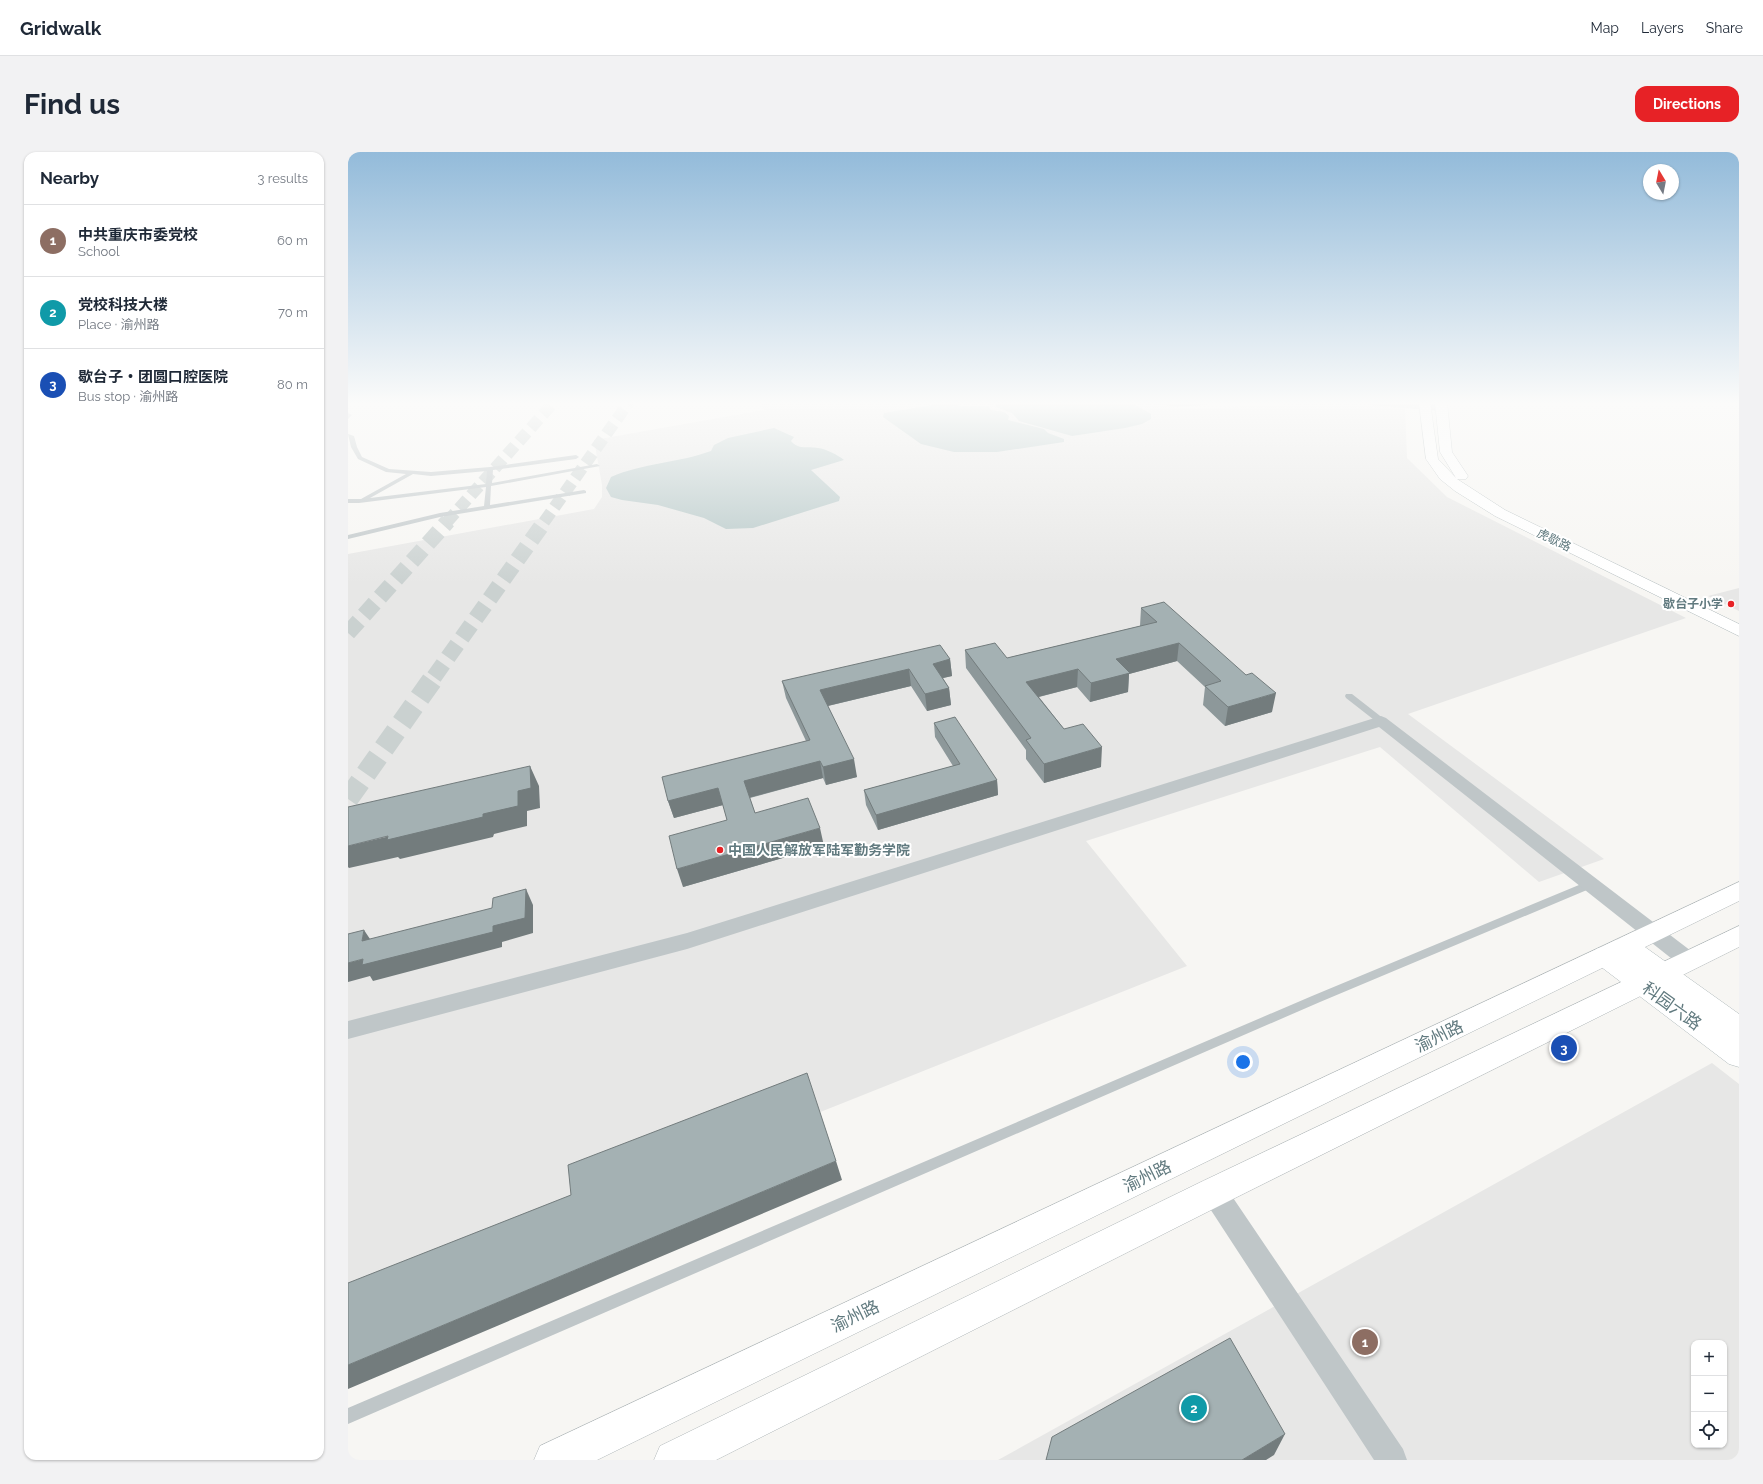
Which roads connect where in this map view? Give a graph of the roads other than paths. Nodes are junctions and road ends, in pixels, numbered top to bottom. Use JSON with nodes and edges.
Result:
{"nodes":[{"id":1,"x":371,"y":463,"type":"edge"},
{"id":2,"x":533,"y":463,"type":"edge"},
{"id":3,"x":1435,"y":463,"type":"edge"},
{"id":4,"x":1452,"y":463,"type":"edge"},
{"id":5,"x":597,"y":466,"type":"dead end"},
{"id":6,"x":490,"y":469,"type":"junction"},
{"id":7,"x":412,"y":472,"type":"junction"},
{"id":8,"x":489,"y":485,"type":"junction"},
{"id":9,"x":584,"y":492,"type":"dead end"},
{"id":10,"x":348,"y":501,"type":"edge"},
{"id":11,"x":359,"y":501,"type":"junction"},
{"id":12,"x":487,"y":507,"type":"junction"},
{"id":13,"x":348,"y":537,"type":"edge"},
{"id":14,"x":1739,"y":619,"type":"edge"},
{"id":15,"x":1739,"y":631,"type":"edge"},
{"id":16,"x":1349,"y":696,"type":"dead end"},
{"id":17,"x":1381,"y":721,"type":"junction"},
{"id":18,"x":1591,"y":884,"type":"junction"},
{"id":19,"x":1739,"y":891,"type":"edge"},
{"id":20,"x":1739,"y":936,"type":"edge"},
{"id":21,"x":1628,"y":945,"type":"junction"},
{"id":22,"x":1664,"y":972,"type":"junction"},
{"id":23,"x":1739,"y":1029,"type":"edge"},
{"id":24,"x":348,"y":1030,"type":"edge"},
{"id":25,"x":1739,"y":1055,"type":"edge"},
{"id":26,"x":1214,"y":1192,"type":"junction"},
{"id":27,"x":348,"y":1416,"type":"edge"},
{"id":28,"x":554,"y":1460,"type":"edge"},
{"id":29,"x":674,"y":1460,"type":"edge"},
{"id":30,"x":1392,"y":1460,"type":"edge"}],
"edges":[{"from":1,"to":7,"type":"lane"},
{"from":2,"to":6,"type":"lane"},
{"from":3,"to":15,"type":"main road","name":"虎歇路"},
{"from":4,"to":14,"type":"main road","name":"虎歇路"},
{"from":5,"to":8,"type":"lane"},
{"from":6,"to":7,"type":"lane"},
{"from":6,"to":8,"type":"lane"},
{"from":7,"to":11,"type":"lane"},
{"from":8,"to":11,"type":"lane"},
{"from":8,"to":12,"type":"lane"},
{"from":9,"to":12,"type":"lane"},
{"from":10,"to":11,"type":"lane"},
{"from":12,"to":13,"type":"lane"},
{"from":16,"to":17,"type":"lane"},
{"from":17,"to":18,"type":"street"},
{"from":17,"to":24,"type":"street"},
{"from":18,"to":21,"type":"street"},
{"from":18,"to":27,"type":"lane"},
{"from":19,"to":21,"type":"main road","name":"渝州路"},
{"from":20,"to":22,"type":"main road"},
{"from":21,"to":22,"type":"main road","name":"科园六路"},
{"from":21,"to":22,"type":"street"},
{"from":21,"to":28,"type":"main road","name":"渝州路"},
{"from":22,"to":23,"type":"main road","name":"科园六路"},
{"from":22,"to":25,"type":"main road","name":"科园六路"},
{"from":22,"to":26,"type":"main road"},
{"from":26,"to":29,"type":"main road"},
{"from":26,"to":30,"type":"street"}]}
